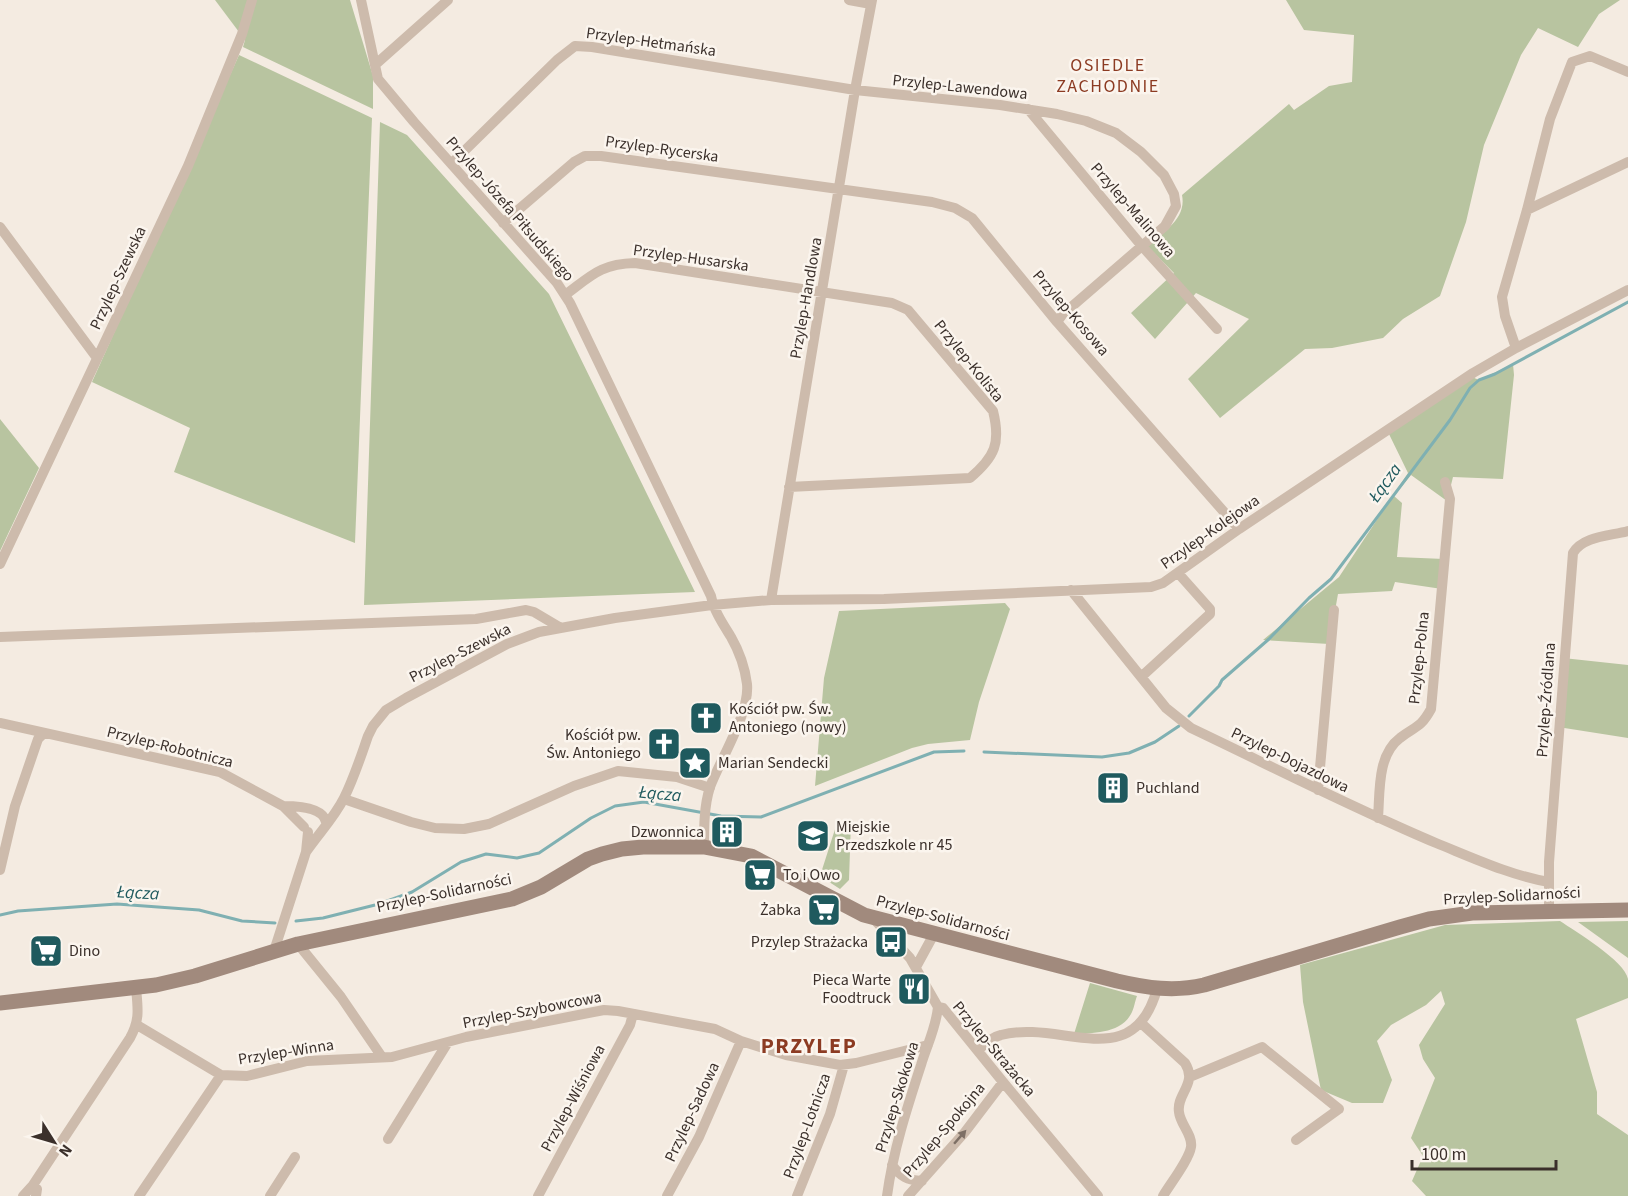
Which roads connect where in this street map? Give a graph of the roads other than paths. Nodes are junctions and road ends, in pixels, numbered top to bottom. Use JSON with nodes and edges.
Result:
{"nodes":[{"id":1,"x":252,"y":0,"type":"edge"},
{"id":2,"x":362,"y":0,"type":"edge"},
{"id":3,"x":448,"y":0,"type":"edge"},
{"id":4,"x":849,"y":0,"type":"edge"},
{"id":5,"x":872,"y":2,"type":"edge"},
{"id":6,"x":376,"y":64,"type":"junction"},
{"id":7,"x":1628,"y":72,"type":"edge"},
{"id":8,"x":855,"y":90,"type":"junction"},
{"id":9,"x":1028,"y":109,"type":"junction"},
{"id":10,"x":1628,"y":162,"type":"edge"},
{"id":11,"x":452,"y":163,"type":"junction"},
{"id":12,"x":840,"y":189,"type":"junction"},
{"id":13,"x":1527,"y":210,"type":"junction"},
{"id":14,"x":503,"y":223,"type":"junction"},
{"id":15,"x":0,"y":227,"type":"edge"},
{"id":16,"x":1141,"y":245,"type":"junction"},
{"id":17,"x":1628,"y":290,"type":"edge"},
{"id":18,"x":822,"y":293,"type":"junction"},
{"id":19,"x":565,"y":296,"type":"junction"},
{"id":20,"x":1057,"y":322,"type":"junction"},
{"id":21,"x":1217,"y":329,"type":"dead end"},
{"id":22,"x":1515,"y":348,"type":"junction"},
{"id":23,"x":97,"y":358,"type":"junction"},
{"id":24,"x":1445,"y":482,"type":"dead end"},
{"id":25,"x":789,"y":487,"type":"junction"},
{"id":26,"x":1239,"y":529,"type":"junction"},
{"id":27,"x":1628,"y":531,"type":"edge"},
{"id":28,"x":0,"y":564,"type":"edge"},
{"id":29,"x":1178,"y":573,"type":"junction"},
{"id":30,"x":1071,"y":590,"type":"junction"},
{"id":31,"x":771,"y":600,"type":"junction"},
{"id":32,"x":712,"y":605,"type":"junction"},
{"id":33,"x":1334,"y":610,"type":"dead end"},
{"id":34,"x":561,"y":628,"type":"junction"},
{"id":35,"x":0,"y":638,"type":"edge"},
{"id":36,"x":1141,"y":677,"type":"junction"},
{"id":37,"x":0,"y":723,"type":"edge"},
{"id":38,"x":43,"y":734,"type":"junction"},
{"id":39,"x":710,"y":788,"type":"junction"},
{"id":40,"x":1318,"y":790,"type":"junction"},
{"id":41,"x":344,"y":799,"type":"junction"},
{"id":42,"x":283,"y":806,"type":"junction"},
{"id":43,"x":320,"y":816,"type":"junction"},
{"id":44,"x":1378,"y":818,"type":"junction"},
{"id":45,"x":310,"y":831,"type":"junction"},
{"id":46,"x":704,"y":847,"type":"junction"},
{"id":47,"x":0,"y":870,"type":"edge"},
{"id":48,"x":1548,"y":882,"type":"junction"},
{"id":49,"x":1628,"y":910,"type":"edge"},
{"id":50,"x":1549,"y":911,"type":"junction"},
{"id":51,"x":873,"y":918,"type":"junction"},
{"id":52,"x":934,"y":934,"type":"junction"},
{"id":53,"x":298,"y":944,"type":"junction"},
{"id":54,"x":274,"y":951,"type":"junction"},
{"id":55,"x":916,"y":968,"type":"junction"},
{"id":56,"x":136,"y":988,"type":"junction"},
{"id":57,"x":1156,"y":989,"type":"junction"},
{"id":58,"x":0,"y":1002,"type":"edge"},
{"id":59,"x":938,"y":1007,"type":"junction"},
{"id":60,"x":633,"y":1014,"type":"junction"},
{"id":61,"x":954,"y":1020,"type":"junction"},
{"id":62,"x":1141,"y":1023,"type":"junction"},
{"id":63,"x":137,"y":1025,"type":"junction"},
{"id":64,"x":933,"y":1032,"type":"junction"},
{"id":65,"x":741,"y":1041,"type":"junction"},
{"id":66,"x":448,"y":1042,"type":"junction"},
{"id":67,"x":928,"y":1045,"type":"junction"},
{"id":68,"x":978,"y":1050,"type":"junction"},
{"id":69,"x":382,"y":1057,"type":"junction"},
{"id":70,"x":844,"y":1065,"type":"junction"},
{"id":71,"x":221,"y":1075,"type":"junction"},
{"id":72,"x":1190,"y":1077,"type":"junction"},
{"id":73,"x":1002,"y":1082,"type":"junction"},
{"id":74,"x":388,"y":1139,"type":"dead end"},
{"id":75,"x":1296,"y":1140,"type":"dead end"},
{"id":76,"x":295,"y":1157,"type":"dead end"},
{"id":77,"x":892,"y":1165,"type":"junction"},
{"id":78,"x":921,"y":1181,"type":"junction"},
{"id":79,"x":34,"y":1190,"type":"edge"},
{"id":80,"x":23,"y":1196,"type":"edge"},
{"id":81,"x":140,"y":1196,"type":"edge"},
{"id":82,"x":270,"y":1196,"type":"edge"},
{"id":83,"x":538,"y":1196,"type":"edge"},
{"id":84,"x":667,"y":1196,"type":"edge"},
{"id":85,"x":797,"y":1196,"type":"edge"},
{"id":86,"x":887,"y":1196,"type":"edge"},
{"id":87,"x":908,"y":1196,"type":"edge"},
{"id":88,"x":1098,"y":1196,"type":"edge"},
{"id":89,"x":1163,"y":1196,"type":"edge"}],
"edges":[{"from":1,"to":23,"type":"street","name":"Przylep-Szewska"},
{"from":2,"to":6,"type":"street","name":"Przylep-Józefa Piłsudskiego"},
{"from":3,"to":6,"type":"street"},
{"from":4,"to":5,"type":"street"},
{"from":5,"to":8,"type":"street","name":"Przylep-Handlowa"},
{"from":6,"to":11,"type":"street","name":"Przylep-Józefa Piłsudskiego"},
{"from":7,"to":13,"type":"street"},
{"from":8,"to":9,"type":"street","name":"Przylep-Lawendowa"},
{"from":8,"to":11,"type":"street","name":"Przylep-Hetmańska"},
{"from":8,"to":12,"type":"street","name":"Przylep-Handlowa"},
{"from":9,"to":16,"type":"street","name":"Przylep-Malinowa"},
{"from":9,"to":16,"type":"street","name":"Przylep-Lawendowa"},
{"from":10,"to":13,"type":"street"},
{"from":11,"to":14,"type":"street","name":"Przylep-Józefa Piłsudskiego"},
{"from":12,"to":14,"type":"street","name":"Przylep-Rycerska"},
{"from":12,"to":18,"type":"street","name":"Przylep-Handlowa"},
{"from":12,"to":20,"type":"street","name":"Przylep-Kosowa"},
{"from":13,"to":22,"type":"street"},
{"from":14,"to":19,"type":"street","name":"Przylep-Józefa Piłsudskiego"},
{"from":15,"to":23,"type":"street"},
{"from":16,"to":20,"type":"street","name":"Przylep-Lawendowa"},
{"from":16,"to":21,"type":"street","name":"Przylep-Malinowa"},
{"from":17,"to":22,"type":"street","name":"Przylep-Kolejowa"},
{"from":18,"to":19,"type":"street","name":"Przylep-Husarska"},
{"from":18,"to":25,"type":"street","name":"Przylep-Handlowa"},
{"from":18,"to":25,"type":"street","name":"Przylep-Kolista"},
{"from":19,"to":32,"type":"street","name":"Przylep-Józefa Piłsudskiego"},
{"from":20,"to":26,"type":"street","name":"Przylep-Kosowa"},
{"from":22,"to":26,"type":"street","name":"Przylep-Kolejowa"},
{"from":23,"to":28,"type":"street","name":"Przylep-Szewska"},
{"from":24,"to":44,"type":"street","name":"Przylep-Polna"},
{"from":25,"to":31,"type":"street","name":"Przylep-Handlowa"},
{"from":26,"to":29,"type":"street","name":"Przylep-Kolejowa"},
{"from":27,"to":48,"type":"street","name":"Przylep-Źródlana"},
{"from":29,"to":30,"type":"street","name":"Przylep-Kolejowa"},
{"from":29,"to":36,"type":"street"},
{"from":30,"to":31,"type":"street","name":"Przylep-Kolejowa"},
{"from":30,"to":36,"type":"street","name":"Przylep-Dojazdowa"},
{"from":31,"to":32,"type":"street","name":"Przylep-Kolejowa"},
{"from":32,"to":34,"type":"street","name":"Przylep-Szewska"},
{"from":32,"to":39,"type":"street"},
{"from":33,"to":40,"type":"street"},
{"from":34,"to":35,"type":"street","name":"Przylep-Szewska"},
{"from":34,"to":41,"type":"street","name":"Przylep-Szewska"},
{"from":36,"to":40,"type":"street","name":"Przylep-Dojazdowa"},
{"from":37,"to":38,"type":"street","name":"Przylep-Robotnicza"},
{"from":38,"to":42,"type":"street","name":"Przylep-Robotnicza"},
{"from":38,"to":47,"type":"street"},
{"from":39,"to":41,"type":"street"},
{"from":39,"to":46,"type":"street"},
{"from":40,"to":44,"type":"street","name":"Przylep-Dojazdowa"},
{"from":41,"to":43,"type":"street"},
{"from":42,"to":43,"type":"street","name":"Przylep-Robotnicza"},
{"from":42,"to":45,"type":"street","name":"Przylep-Robotnicza"},
{"from":43,"to":45,"type":"street"},
{"from":43,"to":45,"type":"street"},
{"from":44,"to":48,"type":"street","name":"Przylep-Dojazdowa"},
{"from":45,"to":54,"type":"street"},
{"from":46,"to":51,"type":"main road","name":"Przylep-Solidarności"},
{"from":46,"to":53,"type":"main road","name":"Przylep-Solidarności"},
{"from":48,"to":50,"type":"street","name":"Przylep-Źródlana"},
{"from":49,"to":50,"type":"main road","name":"Przylep-Solidarności"},
{"from":50,"to":57,"type":"main road","name":"Przylep-Solidarności"},
{"from":51,"to":52,"type":"main road","name":"Przylep-Solidarności"},
{"from":51,"to":55,"type":"street","name":"Przylep-Strażacka"},
{"from":52,"to":55,"type":"street"},
{"from":52,"to":57,"type":"main road","name":"Przylep-Solidarności"},
{"from":53,"to":54,"type":"main road","name":"Przylep-Solidarności"},
{"from":53,"to":69,"type":"street"},
{"from":54,"to":56,"type":"main road","name":"Przylep-Solidarności"},
{"from":55,"to":59,"type":"street","name":"Przylep-Strażacka"},
{"from":56,"to":58,"type":"main road","name":"Przylep-Solidarności"},
{"from":56,"to":63,"type":"street"},
{"from":57,"to":62,"type":"street"},
{"from":59,"to":61,"type":"street","name":"Przylep-Strażacka"},
{"from":59,"to":64,"type":"street","name":"Przylep-Skokowa"},
{"from":60,"to":65,"type":"street","name":"Przylep-Szybowcowa"},
{"from":60,"to":66,"type":"street","name":"Przylep-Szybowcowa"},
{"from":60,"to":83,"type":"street","name":"Przylep-Wiśniowa"},
{"from":61,"to":64,"type":"street"},
{"from":61,"to":68,"type":"street","name":"Przylep-Strażacka"},
{"from":62,"to":68,"type":"street"},
{"from":62,"to":72,"type":"street"},
{"from":63,"to":71,"type":"street","name":"Przylep-Winna"},
{"from":63,"to":79,"type":"street"},
{"from":64,"to":67,"type":"street","name":"Przylep-Skokowa"},
{"from":65,"to":70,"type":"street","name":"Przylep-Szybowcowa"},
{"from":65,"to":84,"type":"street","name":"Przylep-Sadowa"},
{"from":66,"to":69,"type":"street","name":"Przylep-Szybowcowa"},
{"from":66,"to":74,"type":"street"},
{"from":67,"to":70,"type":"street","name":"Przylep-Szybowcowa"},
{"from":67,"to":77,"type":"street","name":"Przylep-Skokowa"},
{"from":68,"to":73,"type":"street","name":"Przylep-Strażacka"},
{"from":69,"to":71,"type":"street","name":"Przylep-Winna"},
{"from":70,"to":85,"type":"street","name":"Przylep-Lotnicza"},
{"from":71,"to":81,"type":"street"},
{"from":72,"to":75,"type":"street"},
{"from":72,"to":89,"type":"street"},
{"from":78,"to":73,"type":"street","name":"Przylep-Spokojna","one_way":true},
{"from":73,"to":88,"type":"street","name":"Przylep-Strażacka"},
{"from":76,"to":82,"type":"street"},
{"from":77,"to":78,"type":"street"},
{"from":77,"to":86,"type":"street","name":"Przylep-Skokowa"},
{"from":78,"to":87,"type":"street","name":"Przylep-Spokojna"},
{"from":79,"to":80,"type":"street"}]}
